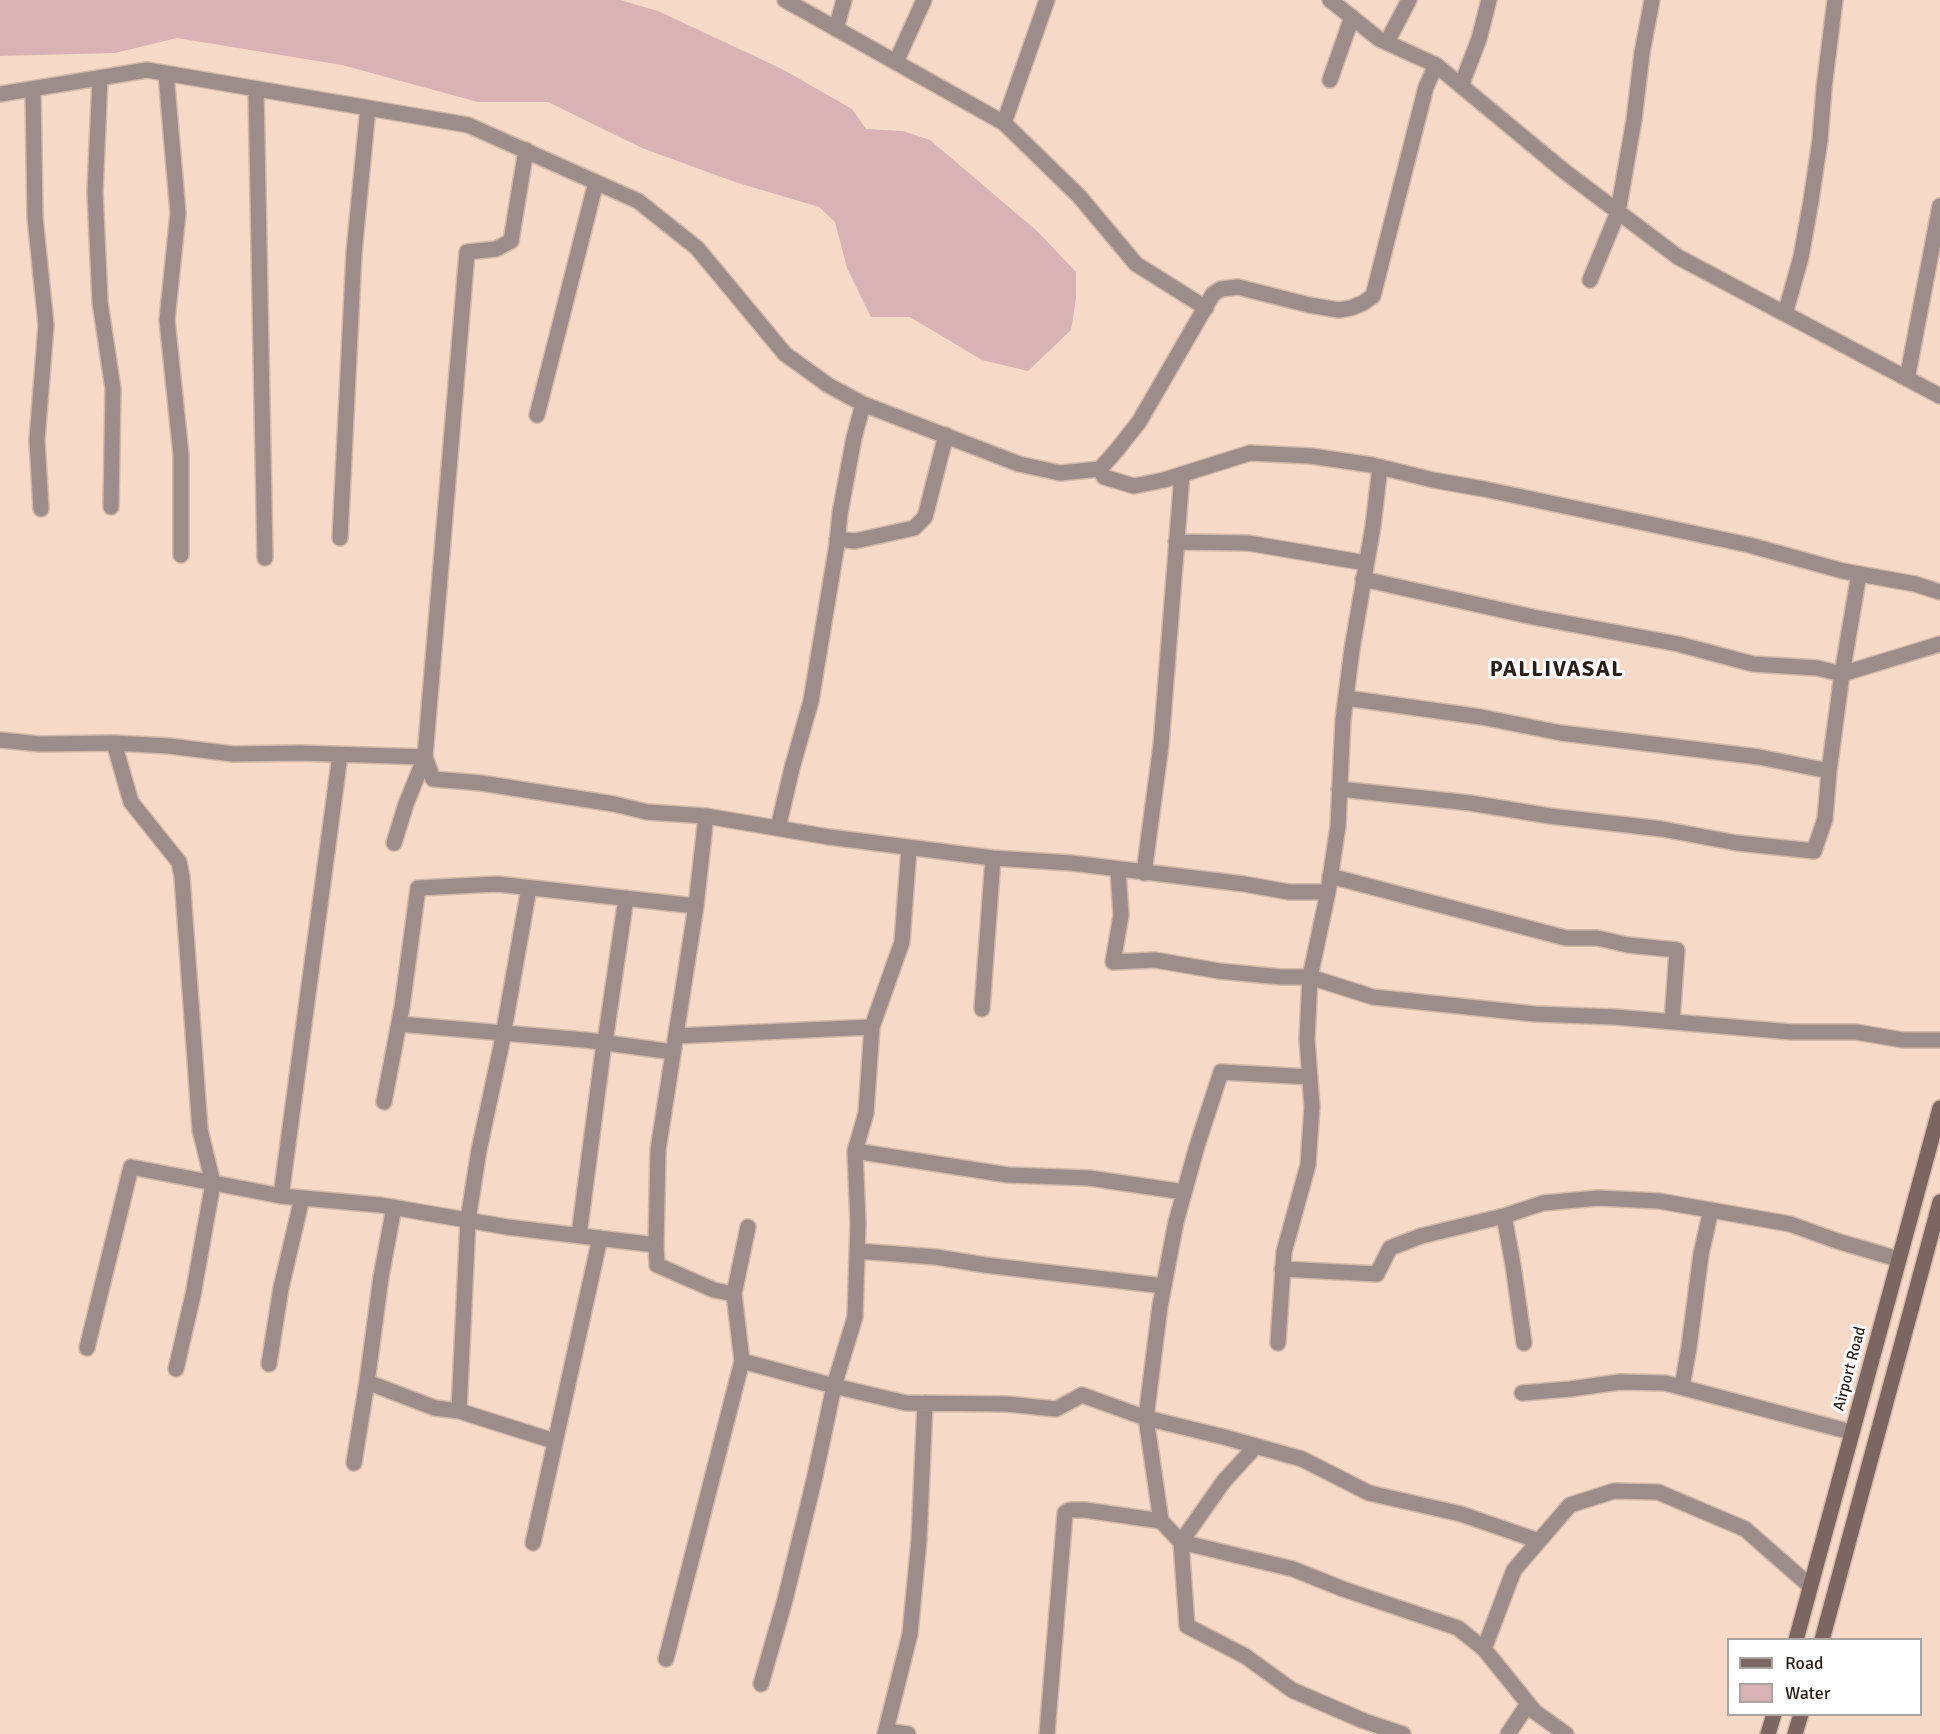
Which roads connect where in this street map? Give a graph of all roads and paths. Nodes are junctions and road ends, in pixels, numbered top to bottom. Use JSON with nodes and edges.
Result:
{"nodes":[{"id":1,"x":785,"y":0,"type":"edge"},
{"id":2,"x":844,"y":0,"type":"edge"},
{"id":3,"x":924,"y":0,"type":"edge"},
{"id":4,"x":1047,"y":0,"type":"edge"},
{"id":5,"x":1330,"y":0,"type":"edge"},
{"id":6,"x":1409,"y":0,"type":"edge"},
{"id":7,"x":1489,"y":0,"type":"edge"},
{"id":8,"x":1652,"y":0,"type":"edge"},
{"id":9,"x":1835,"y":0,"type":"edge"},
{"id":10,"x":1352,"y":17,"type":"junction"},
{"id":11,"x":836,"y":28,"type":"junction"},
{"id":12,"x":1387,"y":42,"type":"junction"},
{"id":13,"x":896,"y":62,"type":"junction"},
{"id":14,"x":1436,"y":65,"type":"junction"},
{"id":15,"x":166,"y":74,"type":"junction"},
{"id":16,"x":100,"y":78,"type":"junction"},
{"id":17,"x":1329,"y":80,"type":"dead end"},
{"id":18,"x":1461,"y":86,"type":"junction"},
{"id":19,"x":33,"y":89,"type":"junction"},
{"id":20,"x":256,"y":89,"type":"junction"},
{"id":21,"x":0,"y":94,"type":"edge"},
{"id":22,"x":368,"y":108,"type":"junction"},
{"id":23,"x":1004,"y":123,"type":"junction"},
{"id":24,"x":526,"y":150,"type":"junction"},
{"id":25,"x":596,"y":182,"type":"junction"},
{"id":26,"x":1940,"y":206,"type":"edge"},
{"id":27,"x":1618,"y":212,"type":"junction"},
{"id":28,"x":1590,"y":280,"type":"dead end"},
{"id":29,"x":1206,"y":308,"type":"junction"},
{"id":30,"x":1785,"y":314,"type":"junction"},
{"id":31,"x":1907,"y":380,"type":"junction"},
{"id":32,"x":1940,"y":396,"type":"edge"},
{"id":33,"x":863,"y":404,"type":"junction"},
{"id":34,"x":537,"y":415,"type":"dead end"},
{"id":35,"x":946,"y":435,"type":"junction"},
{"id":36,"x":1380,"y":467,"type":"junction"},
{"id":37,"x":1100,"y":469,"type":"junction"},
{"id":38,"x":1182,"y":474,"type":"junction"},
{"id":39,"x":111,"y":507,"type":"dead end"},
{"id":40,"x":41,"y":510,"type":"dead end"},
{"id":41,"x":340,"y":538,"type":"dead end"},
{"id":42,"x":837,"y":539,"type":"junction"},
{"id":43,"x":1176,"y":542,"type":"junction"},
{"id":44,"x":181,"y":555,"type":"dead end"},
{"id":45,"x":265,"y":558,"type":"dead end"},
{"id":46,"x":1366,"y":563,"type":"junction"},
{"id":47,"x":1859,"y":574,"type":"junction"},
{"id":48,"x":1363,"y":579,"type":"junction"},
{"id":49,"x":1940,"y":592,"type":"edge"},
{"id":50,"x":1940,"y":644,"type":"edge"},
{"id":51,"x":1842,"y":674,"type":"junction"},
{"id":52,"x":1346,"y":698,"type":"junction"},
{"id":53,"x":0,"y":740,"type":"edge"},
{"id":54,"x":114,"y":743,"type":"junction"},
{"id":55,"x":340,"y":755,"type":"junction"},
{"id":56,"x":425,"y":758,"type":"junction"},
{"id":57,"x":1829,"y":771,"type":"junction"},
{"id":58,"x":1340,"y":789,"type":"junction"},
{"id":59,"x":706,"y":816,"type":"junction"},
{"id":60,"x":778,"y":828,"type":"junction"},
{"id":61,"x":394,"y":843,"type":"dead end"},
{"id":62,"x":909,"y":848,"type":"junction"},
{"id":63,"x":993,"y":858,"type":"junction"},
{"id":64,"x":1118,"y":870,"type":"junction"},
{"id":65,"x":1144,"y":873,"type":"junction"},
{"id":66,"x":1330,"y":876,"type":"junction"},
{"id":67,"x":529,"y":888,"type":"junction"},
{"id":68,"x":1328,"y":892,"type":"junction"},
{"id":69,"x":626,"y":898,"type":"junction"},
{"id":70,"x":696,"y":906,"type":"junction"},
{"id":71,"x":1310,"y":977,"type":"junction"},
{"id":72,"x":982,"y":1009,"type":"dead end"},
{"id":73,"x":1672,"y":1022,"type":"junction"},
{"id":74,"x":399,"y":1023,"type":"junction"},
{"id":75,"x":872,"y":1027,"type":"junction"},
{"id":76,"x":503,"y":1034,"type":"junction"},
{"id":77,"x":676,"y":1036,"type":"junction"},
{"id":78,"x":1940,"y":1040,"type":"edge"},
{"id":79,"x":604,"y":1042,"type":"junction"},
{"id":80,"x":673,"y":1052,"type":"junction"},
{"id":81,"x":1310,"y":1077,"type":"junction"},
{"id":82,"x":384,"y":1102,"type":"dead end"},
{"id":83,"x":1940,"y":1108,"type":"edge"},
{"id":84,"x":855,"y":1151,"type":"junction"},
{"id":85,"x":213,"y":1183,"type":"junction"},
{"id":86,"x":1184,"y":1192,"type":"junction"},
{"id":87,"x":281,"y":1196,"type":"junction"},
{"id":88,"x":302,"y":1198,"type":"junction"},
{"id":89,"x":1940,"y":1203,"type":"edge"},
{"id":90,"x":394,"y":1207,"type":"junction"},
{"id":91,"x":1711,"y":1210,"type":"junction"},
{"id":92,"x":1504,"y":1216,"type":"junction"},
{"id":93,"x":468,"y":1220,"type":"junction"},
{"id":94,"x":748,"y":1227,"type":"dead end"},
{"id":95,"x":579,"y":1236,"type":"junction"},
{"id":96,"x":600,"y":1238,"type":"junction"},
{"id":97,"x":656,"y":1245,"type":"junction"},
{"id":98,"x":857,"y":1251,"type":"junction"},
{"id":99,"x":1898,"y":1259,"type":"junction"},
{"id":100,"x":1282,"y":1269,"type":"junction"},
{"id":101,"x":1164,"y":1286,"type":"junction"},
{"id":102,"x":734,"y":1294,"type":"junction"},
{"id":103,"x":1278,"y":1343,"type":"dead end"},
{"id":104,"x":1524,"y":1343,"type":"dead end"},
{"id":105,"x":87,"y":1348,"type":"dead end"},
{"id":106,"x":742,"y":1361,"type":"junction"},
{"id":107,"x":269,"y":1364,"type":"dead end"},
{"id":108,"x":176,"y":1370,"type":"dead end"},
{"id":109,"x":367,"y":1382,"type":"junction"},
{"id":110,"x":834,"y":1386,"type":"junction"},
{"id":111,"x":1682,"y":1387,"type":"junction"},
{"id":112,"x":1522,"y":1393,"type":"dead end"},
{"id":113,"x":925,"y":1404,"type":"junction"},
{"id":114,"x":459,"y":1411,"type":"junction"},
{"id":115,"x":1146,"y":1418,"type":"junction"},
{"id":116,"x":1851,"y":1432,"type":"junction"},
{"id":117,"x":554,"y":1441,"type":"junction"},
{"id":118,"x":1256,"y":1446,"type":"junction"},
{"id":119,"x":354,"y":1463,"type":"dead end"},
{"id":120,"x":1161,"y":1521,"type":"junction"},
{"id":121,"x":1539,"y":1541,"type":"junction"},
{"id":122,"x":1181,"y":1542,"type":"junction"},
{"id":123,"x":533,"y":1543,"type":"dead end"},
{"id":124,"x":1810,"y":1586,"type":"junction"},
{"id":125,"x":1797,"y":1638,"type":"edge"},
{"id":126,"x":1823,"y":1638,"type":"edge"},
{"id":127,"x":1484,"y":1649,"type":"junction"},
{"id":128,"x":666,"y":1659,"type":"dead end"},
{"id":129,"x":761,"y":1684,"type":"dead end"},
{"id":130,"x":1528,"y":1704,"type":"junction"},
{"id":131,"x":1773,"y":1716,"type":"edge"},
{"id":132,"x":1800,"y":1716,"type":"edge"},
{"id":133,"x":885,"y":1732,"type":"edge"},
{"id":134,"x":908,"y":1734,"type":"edge"},
{"id":135,"x":1047,"y":1734,"type":"edge"},
{"id":136,"x":1403,"y":1734,"type":"edge"},
{"id":137,"x":1508,"y":1734,"type":"edge"},
{"id":138,"x":1566,"y":1734,"type":"edge"},
{"id":139,"x":1768,"y":1734,"type":"edge"},
{"id":140,"x":1795,"y":1734,"type":"edge"}],
"edges":[{"from":1,"to":11,"type":"street"},
{"from":2,"to":11,"type":"street"},
{"from":3,"to":13,"type":"street"},
{"from":4,"to":23,"type":"street"},
{"from":5,"to":10,"type":"street"},
{"from":6,"to":12,"type":"street"},
{"from":7,"to":18,"type":"street"},
{"from":8,"to":27,"type":"street"},
{"from":9,"to":30,"type":"street"},
{"from":10,"to":12,"type":"street"},
{"from":10,"to":17,"type":"street"},
{"from":11,"to":13,"type":"street"},
{"from":12,"to":14,"type":"street"},
{"from":13,"to":23,"type":"street"},
{"from":14,"to":18,"type":"street"},
{"from":14,"to":29,"type":"street"},
{"from":15,"to":16,"type":"street"},
{"from":15,"to":20,"type":"street"},
{"from":15,"to":44,"type":"street"},
{"from":16,"to":19,"type":"street"},
{"from":16,"to":39,"type":"street"},
{"from":18,"to":27,"type":"street"},
{"from":19,"to":21,"type":"street"},
{"from":19,"to":40,"type":"street"},
{"from":20,"to":22,"type":"street"},
{"from":20,"to":45,"type":"street"},
{"from":22,"to":24,"type":"street"},
{"from":22,"to":41,"type":"street"},
{"from":23,"to":29,"type":"street"},
{"from":24,"to":25,"type":"street"},
{"from":24,"to":56,"type":"street"},
{"from":25,"to":33,"type":"street"},
{"from":25,"to":34,"type":"street"},
{"from":26,"to":31,"type":"street"},
{"from":27,"to":28,"type":"street"},
{"from":27,"to":30,"type":"street"},
{"from":29,"to":37,"type":"street"},
{"from":30,"to":31,"type":"street"},
{"from":31,"to":32,"type":"street"},
{"from":33,"to":35,"type":"street"},
{"from":33,"to":42,"type":"street"},
{"from":35,"to":37,"type":"street"},
{"from":35,"to":42,"type":"street"},
{"from":36,"to":38,"type":"street"},
{"from":36,"to":46,"type":"street"},
{"from":36,"to":47,"type":"street"},
{"from":37,"to":38,"type":"street"},
{"from":38,"to":43,"type":"street"},
{"from":42,"to":60,"type":"street"},
{"from":43,"to":46,"type":"street"},
{"from":43,"to":65,"type":"street"},
{"from":46,"to":48,"type":"street"},
{"from":47,"to":49,"type":"street"},
{"from":47,"to":51,"type":"street"},
{"from":48,"to":51,"type":"street"},
{"from":48,"to":52,"type":"street"},
{"from":50,"to":51,"type":"street"},
{"from":51,"to":57,"type":"street"},
{"from":52,"to":57,"type":"street"},
{"from":52,"to":58,"type":"street"},
{"from":53,"to":54,"type":"street"},
{"from":54,"to":55,"type":"street"},
{"from":54,"to":85,"type":"street"},
{"from":55,"to":56,"type":"street"},
{"from":55,"to":87,"type":"street"},
{"from":56,"to":59,"type":"street"},
{"from":56,"to":61,"type":"street"},
{"from":57,"to":58,"type":"street"},
{"from":58,"to":66,"type":"street"},
{"from":59,"to":60,"type":"street"},
{"from":59,"to":70,"type":"street"},
{"from":60,"to":62,"type":"street"},
{"from":62,"to":63,"type":"street"},
{"from":62,"to":75,"type":"street"},
{"from":63,"to":64,"type":"street"},
{"from":63,"to":72,"type":"street"},
{"from":64,"to":65,"type":"street"},
{"from":64,"to":71,"type":"street"},
{"from":65,"to":68,"type":"street"},
{"from":66,"to":68,"type":"street"},
{"from":66,"to":73,"type":"street"},
{"from":67,"to":69,"type":"street"},
{"from":67,"to":74,"type":"street"},
{"from":67,"to":76,"type":"street"},
{"from":68,"to":71,"type":"street"},
{"from":69,"to":70,"type":"street"},
{"from":69,"to":79,"type":"street"},
{"from":70,"to":77,"type":"street"},
{"from":71,"to":73,"type":"street"},
{"from":71,"to":81,"type":"street"},
{"from":73,"to":78,"type":"street"},
{"from":74,"to":76,"type":"street"},
{"from":74,"to":82,"type":"street"},
{"from":75,"to":77,"type":"street"},
{"from":75,"to":84,"type":"street"},
{"from":76,"to":79,"type":"street"},
{"from":76,"to":93,"type":"street"},
{"from":77,"to":80,"type":"street"},
{"from":79,"to":80,"type":"street"},
{"from":79,"to":95,"type":"street"},
{"from":80,"to":97,"type":"street"},
{"from":81,"to":86,"type":"street"},
{"from":81,"to":100,"type":"street"},
{"from":83,"to":99,"type":"main road","name":"Airport Road"},
{"from":84,"to":86,"type":"street"},
{"from":84,"to":98,"type":"street"},
{"from":85,"to":87,"type":"street"},
{"from":85,"to":105,"type":"street"},
{"from":85,"to":108,"type":"street"},
{"from":86,"to":101,"type":"street"},
{"from":87,"to":88,"type":"street"},
{"from":88,"to":90,"type":"street"},
{"from":88,"to":107,"type":"street"},
{"from":89,"to":126,"type":"main road"},
{"from":90,"to":93,"type":"street"},
{"from":90,"to":109,"type":"street"},
{"from":91,"to":92,"type":"street"},
{"from":91,"to":99,"type":"street"},
{"from":91,"to":111,"type":"street"},
{"from":92,"to":100,"type":"street"},
{"from":92,"to":104,"type":"street"},
{"from":93,"to":95,"type":"street"},
{"from":93,"to":114,"type":"street"},
{"from":94,"to":102,"type":"street"},
{"from":95,"to":96,"type":"street"},
{"from":96,"to":97,"type":"street"},
{"from":96,"to":117,"type":"street"},
{"from":97,"to":102,"type":"street"},
{"from":98,"to":101,"type":"street"},
{"from":98,"to":110,"type":"street"},
{"from":99,"to":116,"type":"main road","name":"Airport Road"},
{"from":100,"to":103,"type":"street"},
{"from":101,"to":115,"type":"street"},
{"from":102,"to":106,"type":"street"},
{"from":106,"to":110,"type":"street"},
{"from":106,"to":128,"type":"street"},
{"from":109,"to":114,"type":"street"},
{"from":109,"to":119,"type":"street"},
{"from":110,"to":113,"type":"street"},
{"from":110,"to":129,"type":"street"},
{"from":111,"to":112,"type":"street"},
{"from":111,"to":116,"type":"street"},
{"from":113,"to":115,"type":"street"},
{"from":113,"to":133,"type":"street"},
{"from":114,"to":117,"type":"street"},
{"from":115,"to":118,"type":"street"},
{"from":115,"to":120,"type":"street"},
{"from":116,"to":124,"type":"main road","name":"Airport Road"},
{"from":117,"to":123,"type":"street"},
{"from":118,"to":121,"type":"street"},
{"from":118,"to":122,"type":"street"},
{"from":120,"to":122,"type":"street"},
{"from":120,"to":135,"type":"street"},
{"from":121,"to":124,"type":"street"},
{"from":121,"to":127,"type":"street"},
{"from":122,"to":127,"type":"street"},
{"from":122,"to":136,"type":"street"},
{"from":124,"to":125,"type":"main road","name":"Airport Road"},
{"from":127,"to":130,"type":"street"},
{"from":130,"to":137,"type":"street"},
{"from":130,"to":138,"type":"street"},
{"from":131,"to":139,"type":"main road"},
{"from":132,"to":140,"type":"main road"},
{"from":133,"to":134,"type":"street"}]}
